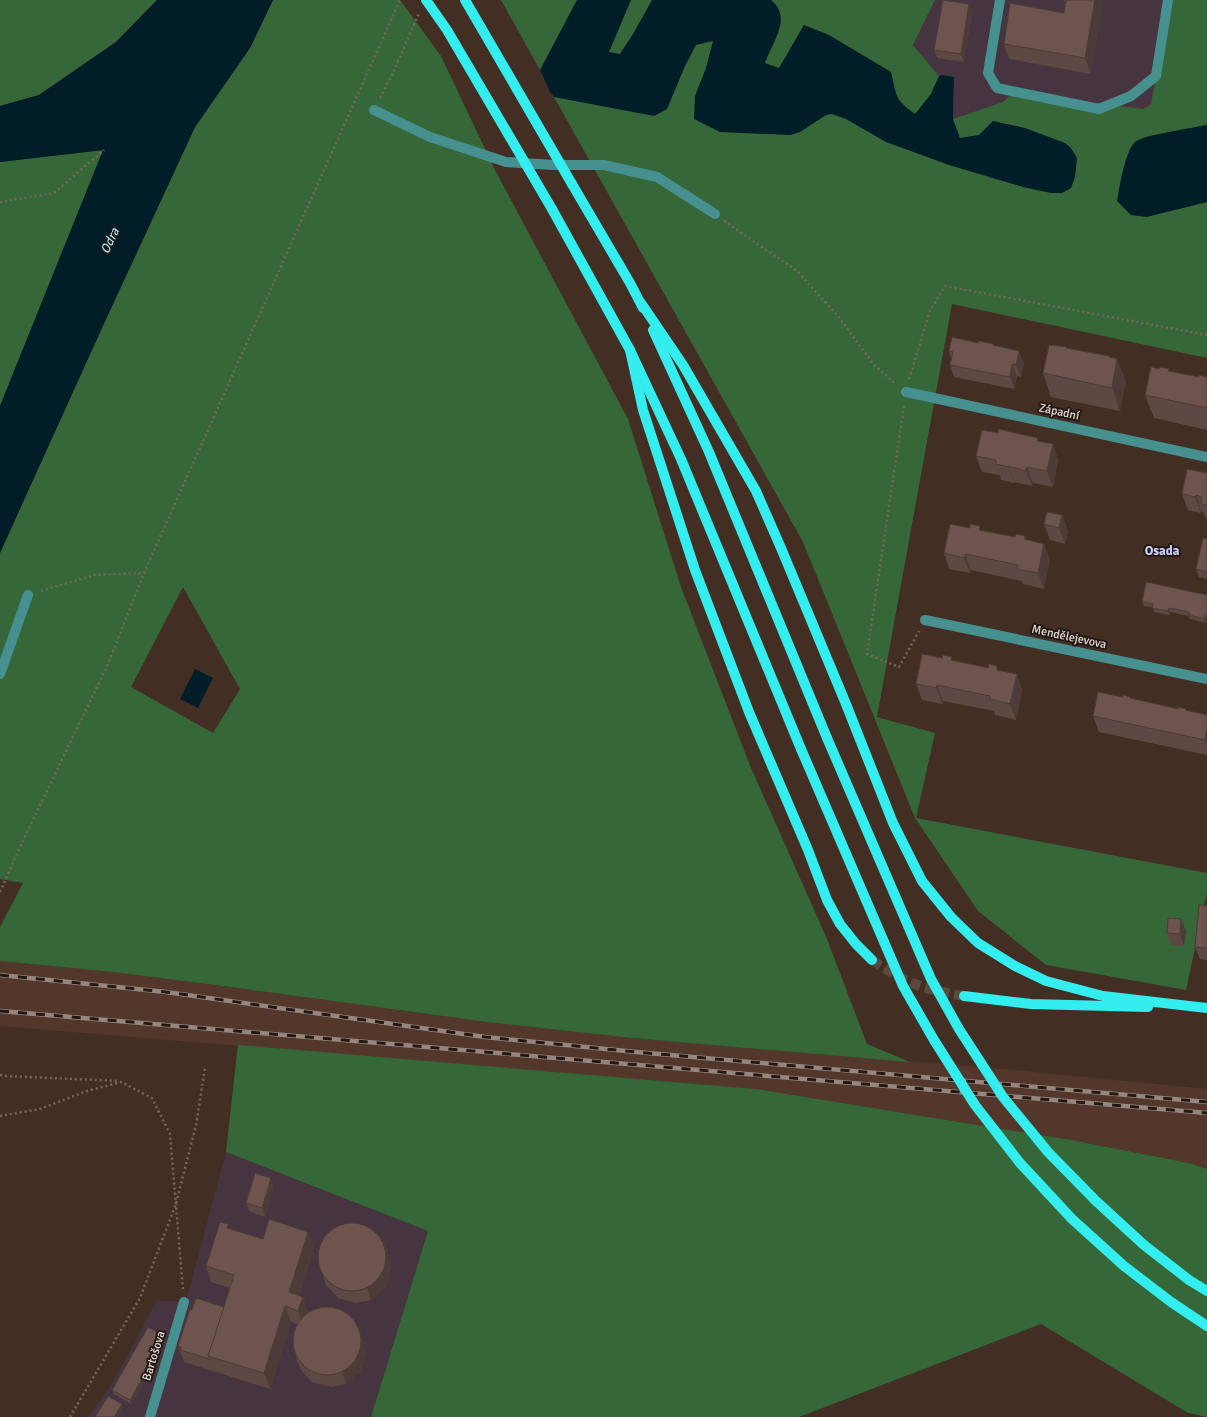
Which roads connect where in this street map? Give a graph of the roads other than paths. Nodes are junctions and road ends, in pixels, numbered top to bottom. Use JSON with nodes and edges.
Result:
{"nodes":[{"id":1,"x":465,"y":0,"type":"edge"},
{"id":2,"x":1000,"y":0,"type":"edge"},
{"id":3,"x":1168,"y":0,"type":"edge"},
{"id":4,"x":424,"y":4,"type":"edge"},
{"id":5,"x":374,"y":110,"type":"road end"},
{"id":6,"x":715,"y":214,"type":"road end"},
{"id":7,"x":641,"y":303,"type":"junction"},
{"id":8,"x":630,"y":350,"type":"junction"},
{"id":9,"x":906,"y":392,"type":"road end"},
{"id":10,"x":1207,"y":457,"type":"edge"},
{"id":11,"x":28,"y":595,"type":"road end"},
{"id":12,"x":925,"y":620,"type":"road end"},
{"id":13,"x":0,"y":674,"type":"edge"},
{"id":14,"x":1207,"y":679,"type":"edge"},
{"id":15,"x":872,"y":960,"type":"tunnel mouth"},
{"id":16,"x":964,"y":996,"type":"tunnel mouth"},
{"id":17,"x":1207,"y":1008,"type":"edge"},
{"id":18,"x":1207,"y":1291,"type":"edge"},
{"id":19,"x":184,"y":1302,"type":"road end"},
{"id":20,"x":1207,"y":1326,"type":"edge"},
{"id":21,"x":150,"y":1417,"type":"edge"}],
"edges":[{"from":1,"to":7,"type":"main road","bridge":true},
{"from":2,"to":3,"type":"street"},
{"from":4,"to":8,"type":"main road","bridge":true},
{"from":5,"to":6,"type":"street"},
{"from":7,"to":17,"type":"main road"},
{"from":7,"to":18,"type":"main road","bridge":true},
{"from":8,"to":15,"type":"main road"},
{"from":8,"to":20,"type":"main road","bridge":true},
{"from":9,"to":10,"type":"street","name":"Západní"},
{"from":11,"to":13,"type":"street"},
{"from":12,"to":14,"type":"street","name":"Mendělejevova"},
{"from":16,"to":17,"type":"main road"},
{"from":19,"to":21,"type":"street","name":"Bartošova"}]}
